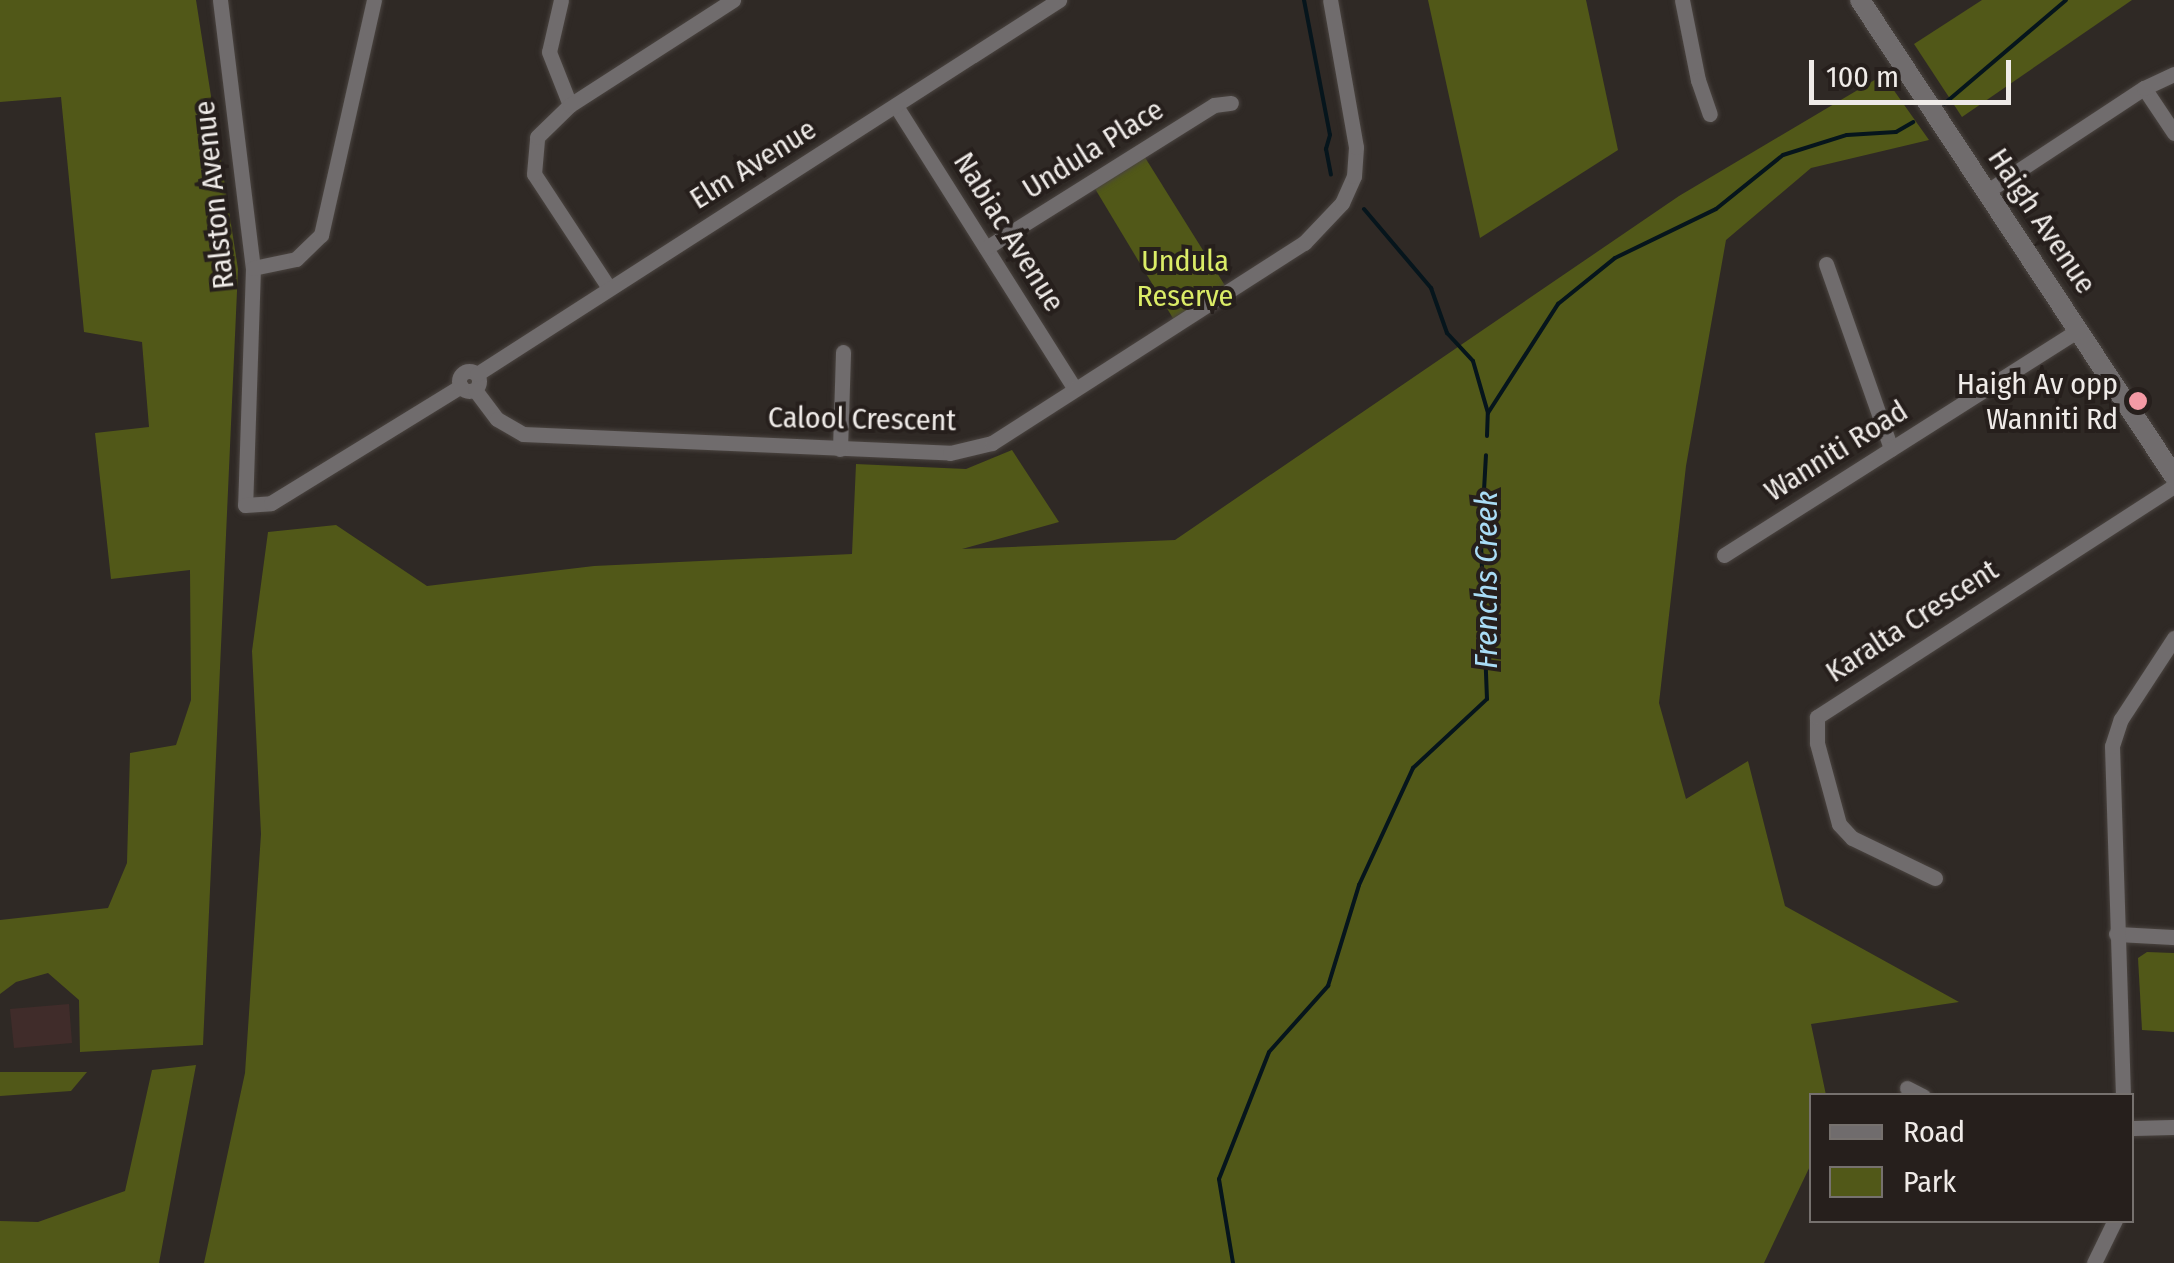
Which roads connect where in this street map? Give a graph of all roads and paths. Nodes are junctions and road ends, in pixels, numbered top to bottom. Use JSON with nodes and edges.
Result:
{"nodes":[{"id":1,"x":220,"y":0,"type":"edge"},
{"id":2,"x":374,"y":0,"type":"edge"},
{"id":3,"x":561,"y":0,"type":"edge"},
{"id":4,"x":733,"y":0,"type":"edge"},
{"id":5,"x":1330,"y":0,"type":"edge"},
{"id":6,"x":1682,"y":0,"type":"edge"},
{"id":7,"x":1860,"y":0,"type":"edge"},
{"id":8,"x":1055,"y":1,"type":"edge"},
{"id":9,"x":2174,"y":74,"type":"edge"},
{"id":10,"x":2144,"y":88,"type":"junction"},
{"id":11,"x":1231,"y":103,"type":"dead end"},
{"id":12,"x":570,"y":105,"type":"junction"},
{"id":13,"x":896,"y":106,"type":"junction"},
{"id":14,"x":1710,"y":114,"type":"dead end"},
{"id":15,"x":2174,"y":133,"type":"edge"},
{"id":16,"x":1986,"y":192,"type":"junction"},
{"id":17,"x":986,"y":248,"type":"junction"},
{"id":18,"x":1826,"y":264,"type":"dead end"},
{"id":19,"x":253,"y":268,"type":"junction"},
{"id":20,"x":610,"y":288,"type":"junction"},
{"id":21,"x":2079,"y":330,"type":"junction"},
{"id":22,"x":843,"y":352,"type":"dead end"},
{"id":23,"x":471,"y":383,"type":"junction"},
{"id":24,"x":1076,"y":388,"type":"junction"},
{"id":25,"x":840,"y":448,"type":"junction"},
{"id":26,"x":1891,"y":448,"type":"junction"},
{"id":27,"x":2174,"y":476,"type":"edge"},
{"id":28,"x":2174,"y":486,"type":"edge"},
{"id":29,"x":245,"y":505,"type":"joint"},
{"id":30,"x":1724,"y":555,"type":"dead end"},
{"id":31,"x":2174,"y":638,"type":"edge"},
{"id":32,"x":2168,"y":658,"type":"edge"},
{"id":33,"x":1934,"y":878,"type":"dead end"},
{"id":34,"x":2116,"y":934,"type":"junction"},
{"id":35,"x":2174,"y":936,"type":"edge"},
{"id":36,"x":1907,"y":1088,"type":"dead end"},
{"id":37,"x":1917,"y":1093,"type":"edge"},
{"id":38,"x":2123,"y":1093,"type":"edge"},
{"id":39,"x":2174,"y":1127,"type":"edge"},
{"id":40,"x":2134,"y":1128,"type":"edge"},
{"id":41,"x":2114,"y":1223,"type":"edge"},
{"id":42,"x":2094,"y":1263,"type":"edge"}],
"edges":[{"from":1,"to":19,"type":"street","name":"Ralston Avenue"},
{"from":2,"to":19,"type":"street"},
{"from":3,"to":12,"type":"street"},
{"from":4,"to":12,"type":"street"},
{"from":5,"to":24,"type":"street","name":"Calool Crescent"},
{"from":6,"to":14,"type":"street"},
{"from":7,"to":16,"type":"street","name":"Haigh Avenue"},
{"from":8,"to":13,"type":"street","name":"Elm Avenue"},
{"from":9,"to":10,"type":"street"},
{"from":10,"to":15,"type":"street"},
{"from":10,"to":16,"type":"street"},
{"from":11,"to":17,"type":"street","name":"Undula Place"},
{"from":12,"to":20,"type":"street"},
{"from":13,"to":17,"type":"street","name":"Nabiac Avenue"},
{"from":13,"to":20,"type":"street","name":"Elm Avenue"},
{"from":16,"to":21,"type":"street","name":"Haigh Avenue"},
{"from":17,"to":24,"type":"street","name":"Nabiac Avenue"},
{"from":18,"to":26,"type":"street"},
{"from":19,"to":29,"type":"street","name":"Ralston Avenue"},
{"from":20,"to":23,"type":"street","name":"Elm Avenue"},
{"from":21,"to":26,"type":"street","name":"Wanniti Road"},
{"from":21,"to":27,"type":"street","name":"Haigh Avenue"},
{"from":22,"to":25,"type":"street"},
{"from":23,"to":25,"type":"street","name":"Calool Crescent"},
{"from":23,"to":29,"type":"street","name":"Elm Avenue"},
{"from":24,"to":25,"type":"street","name":"Calool Crescent"},
{"from":26,"to":30,"type":"street","name":"Wanniti Road"},
{"from":28,"to":33,"type":"street","name":"Karalta Crescent"},
{"from":31,"to":32,"type":"street"},
{"from":32,"to":34,"type":"street"},
{"from":34,"to":35,"type":"street"},
{"from":34,"to":38,"type":"street"},
{"from":36,"to":37,"type":"street"},
{"from":39,"to":40,"type":"street"},
{"from":41,"to":42,"type":"street"}]}
